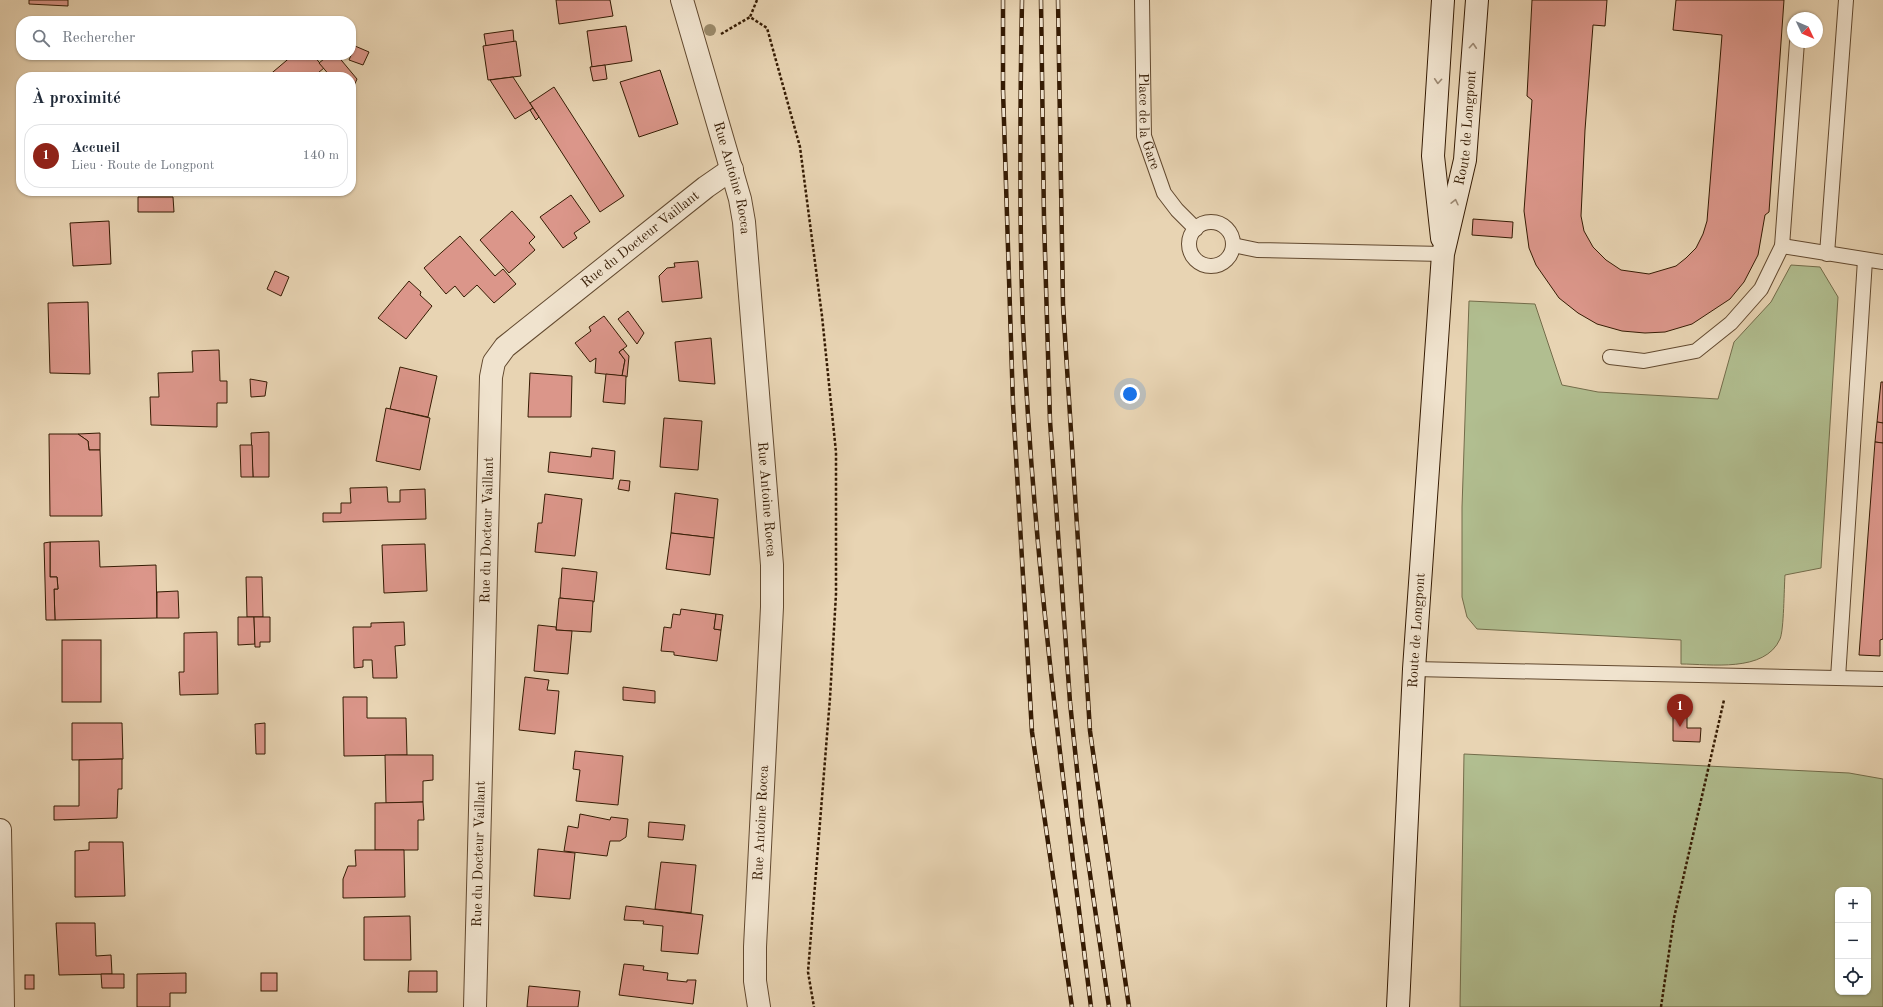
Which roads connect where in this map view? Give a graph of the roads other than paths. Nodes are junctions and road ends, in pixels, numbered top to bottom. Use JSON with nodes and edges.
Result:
{"nodes":[{"id":1,"x":682,"y":0,"type":"edge"},
{"id":2,"x":1142,"y":0,"type":"edge"},
{"id":3,"x":1443,"y":0,"type":"edge"},
{"id":4,"x":1477,"y":0,"type":"edge"},
{"id":5,"x":1846,"y":0,"type":"edge"},
{"id":6,"x":1797,"y":48,"type":"edge"},
{"id":7,"x":732,"y":169,"type":"junction"},
{"id":8,"x":1196,"y":229,"type":"junction"},
{"id":9,"x":1233,"y":244,"type":"junction"},
{"id":10,"x":1782,"y":246,"type":"junction"},
{"id":11,"x":1443,"y":254,"type":"junction"},
{"id":12,"x":1827,"y":254,"type":"junction"},
{"id":13,"x":1865,"y":260,"type":"junction"},
{"id":14,"x":1883,"y":262,"type":"edge"},
{"id":15,"x":1610,"y":357,"type":"dead end"},
{"id":16,"x":1414,"y":669,"type":"junction"},
{"id":17,"x":1838,"y":678,"type":"junction"},
{"id":18,"x":1883,"y":679,"type":"edge"},
{"id":19,"x":0,"y":830,"type":"edge"},
{"id":20,"x":3,"y":1007,"type":"edge"},
{"id":21,"x":475,"y":1007,"type":"edge"},
{"id":22,"x":759,"y":1007,"type":"edge"},
{"id":23,"x":1398,"y":1007,"type":"edge"}],
"edges":[{"from":1,"to":7,"type":"street","name":"Rue Antoine Rocca"},
{"from":2,"to":8,"type":"lane","name":"Place de la Gare"},
{"from":3,"to":11,"type":"street","name":"Route de Longpont","one_way":true},
{"from":11,"to":4,"type":"street","name":"Route de Longpont","one_way":true},
{"from":5,"to":12,"type":"lane"},
{"from":6,"to":10,"type":"lane"},
{"from":7,"to":21,"type":"street","name":"Rue du Docteur Vaillant"},
{"from":7,"to":22,"type":"street","name":"Rue Antoine Rocca"},
{"from":8,"to":9,"type":"lane"},
{"from":8,"to":9,"type":"lane"},
{"from":9,"to":11,"type":"lane"},
{"from":10,"to":12,"type":"lane"},
{"from":10,"to":15,"type":"lane"},
{"from":11,"to":16,"type":"street","name":"Route de Longpont"},
{"from":12,"to":13,"type":"lane"},
{"from":13,"to":14,"type":"lane"},
{"from":13,"to":17,"type":"lane"},
{"from":16,"to":17,"type":"lane"},
{"from":16,"to":23,"type":"street","name":"Route de Longpont"},
{"from":17,"to":18,"type":"lane"},
{"from":19,"to":20,"type":"street"}]}
